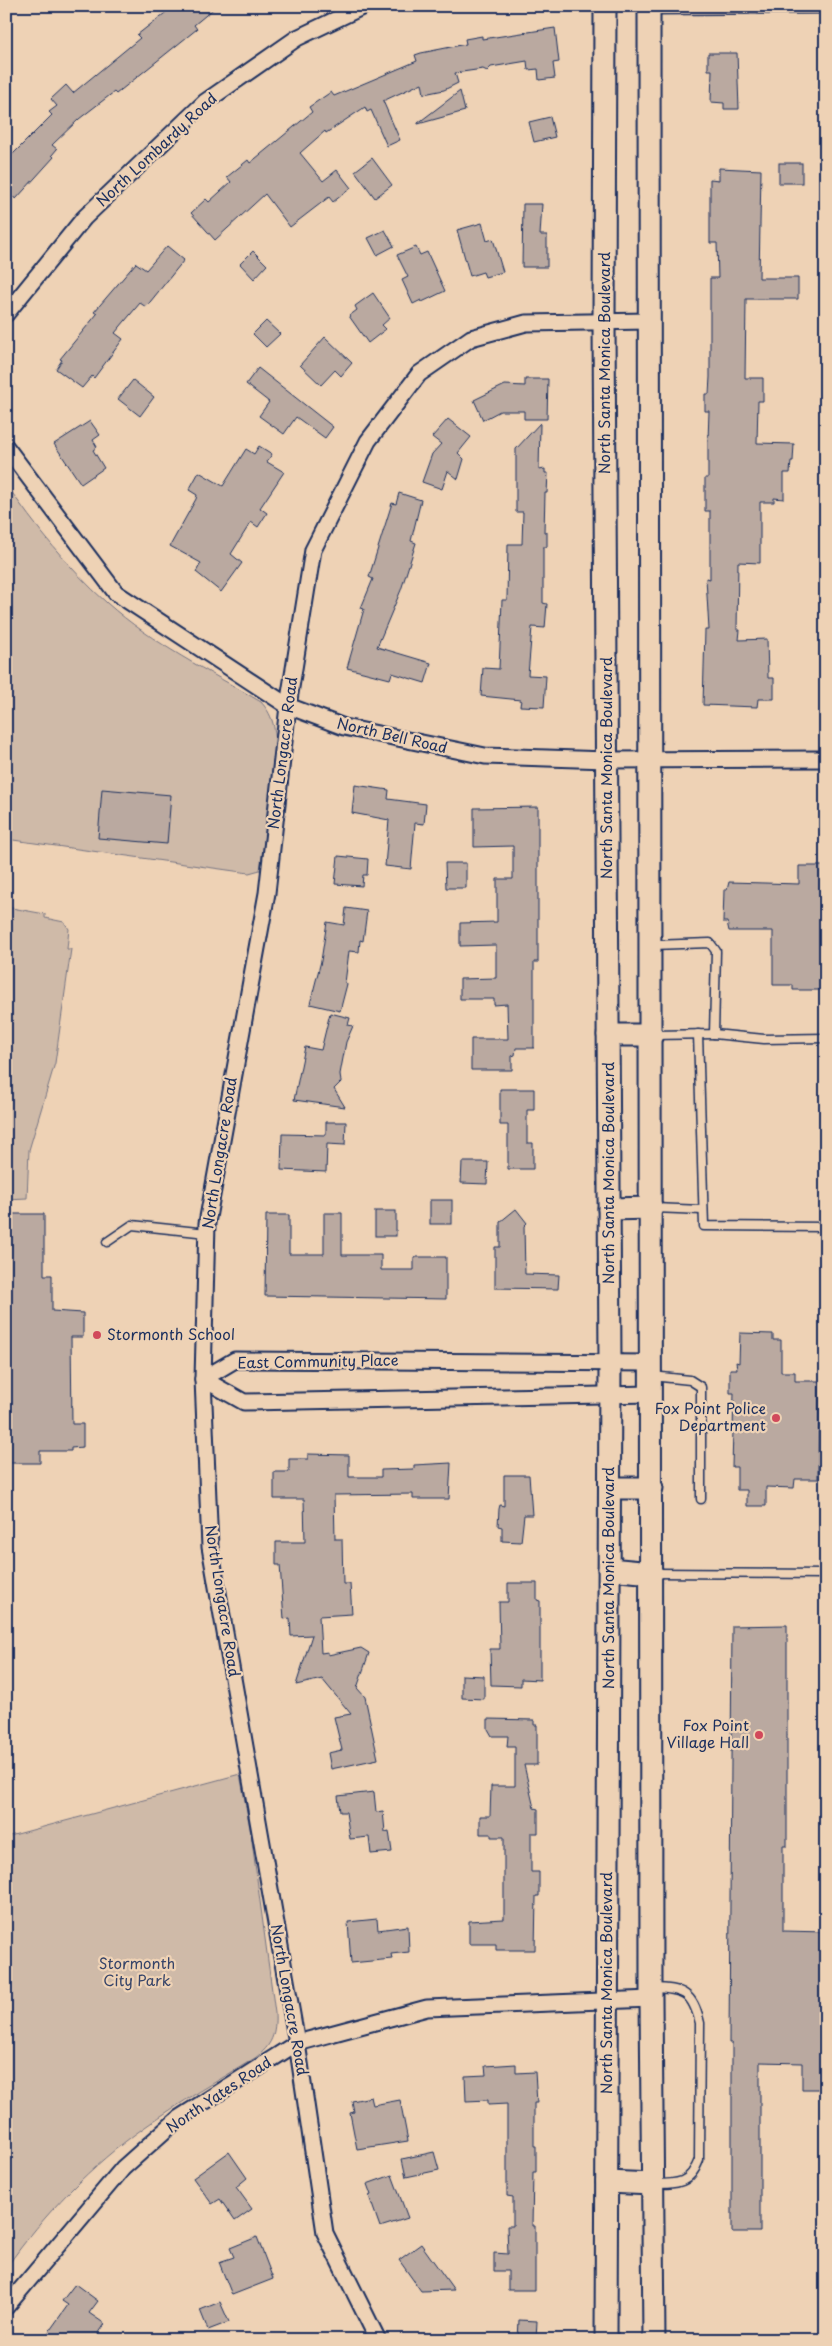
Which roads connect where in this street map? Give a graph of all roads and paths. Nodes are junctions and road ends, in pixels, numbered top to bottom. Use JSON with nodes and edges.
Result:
{"nodes":[{"id":1,"x":364,"y":6,"type":"edge"},
{"id":2,"x":605,"y":6,"type":"edge"},
{"id":3,"x":649,"y":8,"type":"edge"},
{"id":4,"x":826,"y":9,"type":"edge"},
{"id":5,"x":6,"y":314,"type":"edge"},
{"id":6,"x":649,"y":321,"type":"junction"},
{"id":7,"x":604,"y":323,"type":"junction"},
{"id":8,"x":6,"y":447,"type":"edge"},
{"id":9,"x":288,"y":706,"type":"junction"},
{"id":10,"x":826,"y":759,"type":"edge"},
{"id":11,"x":607,"y":760,"type":"junction"},
{"id":12,"x":651,"y":760,"type":"junction"},
{"id":13,"x":652,"y":945,"type":"junction"},
{"id":14,"x":698,"y":1034,"type":"junction"},
{"id":15,"x":714,"y":1034,"type":"junction"},
{"id":16,"x":608,"y":1035,"type":"junction"},
{"id":17,"x":652,"y":1035,"type":"junction"},
{"id":18,"x":826,"y":1038,"type":"edge"},
{"id":19,"x":652,"y":1208,"type":"junction"},
{"id":20,"x":609,"y":1209,"type":"junction"},
{"id":21,"x":702,"y":1210,"type":"junction"},
{"id":22,"x":826,"y":1227,"type":"edge"},
{"id":23,"x":207,"y":1233,"type":"junction"},
{"id":24,"x":107,"y":1242,"type":"dead end"},
{"id":25,"x":610,"y":1362,"type":"junction"},
{"id":26,"x":652,"y":1378,"type":"junction"},
{"id":27,"x":203,"y":1380,"type":"junction"},
{"id":28,"x":610,"y":1394,"type":"junction"},
{"id":29,"x":610,"y":1488,"type":"junction"},
{"id":30,"x":652,"y":1488,"type":"junction"},
{"id":31,"x":701,"y":1499,"type":"dead end"},
{"id":32,"x":609,"y":1569,"type":"junction"},
{"id":33,"x":652,"y":1573,"type":"junction"},
{"id":34,"x":826,"y":1574,"type":"edge"},
{"id":35,"x":651,"y":1994,"type":"junction"},
{"id":36,"x":607,"y":1999,"type":"junction"},
{"id":37,"x":296,"y":2042,"type":"junction"},
{"id":38,"x":606,"y":2182,"type":"junction"},
{"id":39,"x":652,"y":2184,"type":"junction"},
{"id":40,"x":6,"y":2307,"type":"edge"},
{"id":41,"x":378,"y":2340,"type":"edge"},
{"id":42,"x":606,"y":2340,"type":"edge"},
{"id":43,"x":654,"y":2340,"type":"edge"}],
"edges":[{"from":1,"to":5,"type":"street","name":"North Lombardy Road"},
{"from":2,"to":7,"type":"street","name":"North Santa Monica Boulevard"},
{"from":3,"to":4,"type":"lane"},
{"from":3,"to":6,"type":"street"},
{"from":6,"to":7,"type":"street","name":"North Longacre Road"},
{"from":6,"to":12,"type":"street"},
{"from":7,"to":9,"type":"street","name":"North Longacre Road"},
{"from":7,"to":11,"type":"street","name":"North Santa Monica Boulevard"},
{"from":8,"to":9,"type":"street","name":"North Bell Road"},
{"from":9,"to":11,"type":"street","name":"North Bell Road"},
{"from":9,"to":23,"type":"street","name":"North Longacre Road"},
{"from":10,"to":12,"type":"street","name":"North Bell Road"},
{"from":11,"to":12,"type":"street","name":"North Bell Road"},
{"from":11,"to":16,"type":"street","name":"North Santa Monica Boulevard"},
{"from":12,"to":13,"type":"street"},
{"from":13,"to":15,"type":"lane"},
{"from":13,"to":17,"type":"street"},
{"from":14,"to":15,"type":"lane"},
{"from":14,"to":17,"type":"lane"},
{"from":14,"to":21,"type":"lane"},
{"from":15,"to":18,"type":"lane"},
{"from":16,"to":17,"type":"street"},
{"from":16,"to":20,"type":"street","name":"North Santa Monica Boulevard"},
{"from":17,"to":19,"type":"street"},
{"from":19,"to":20,"type":"street"},
{"from":19,"to":21,"type":"lane"},
{"from":19,"to":26,"type":"street"},
{"from":20,"to":25,"type":"street","name":"North Santa Monica Boulevard"},
{"from":21,"to":22,"type":"lane"},
{"from":23,"to":24,"type":"lane"},
{"from":23,"to":27,"type":"street","name":"North Longacre Road"},
{"from":25,"to":26,"type":"street","name":"East Community Place"},
{"from":25,"to":27,"type":"street","name":"East Community Place"},
{"from":25,"to":28,"type":"street","name":"North Santa Monica Boulevard"},
{"from":26,"to":28,"type":"street","name":"East Community Place"},
{"from":26,"to":30,"type":"street"},
{"from":26,"to":31,"type":"lane"},
{"from":27,"to":28,"type":"street","name":"East Community Place"},
{"from":27,"to":37,"type":"street","name":"North Longacre Road"},
{"from":28,"to":29,"type":"street","name":"North Santa Monica Boulevard"},
{"from":29,"to":30,"type":"street"},
{"from":29,"to":32,"type":"street","name":"North Santa Monica Boulevard"},
{"from":30,"to":33,"type":"street"},
{"from":32,"to":33,"type":"street"},
{"from":32,"to":36,"type":"street","name":"North Santa Monica Boulevard"},
{"from":33,"to":34,"type":"lane"},
{"from":33,"to":35,"type":"street"},
{"from":35,"to":36,"type":"street","name":"North Yates Road"},
{"from":35,"to":39,"type":"street"},
{"from":35,"to":39,"type":"lane"},
{"from":36,"to":37,"type":"street","name":"North Yates Road"},
{"from":36,"to":38,"type":"street","name":"North Santa Monica Boulevard"},
{"from":37,"to":40,"type":"street","name":"North Yates Road"},
{"from":37,"to":41,"type":"street","name":"North Longacre Road"},
{"from":38,"to":39,"type":"street"},
{"from":38,"to":42,"type":"street","name":"North Santa Monica Boulevard"},
{"from":39,"to":43,"type":"street"}]}
